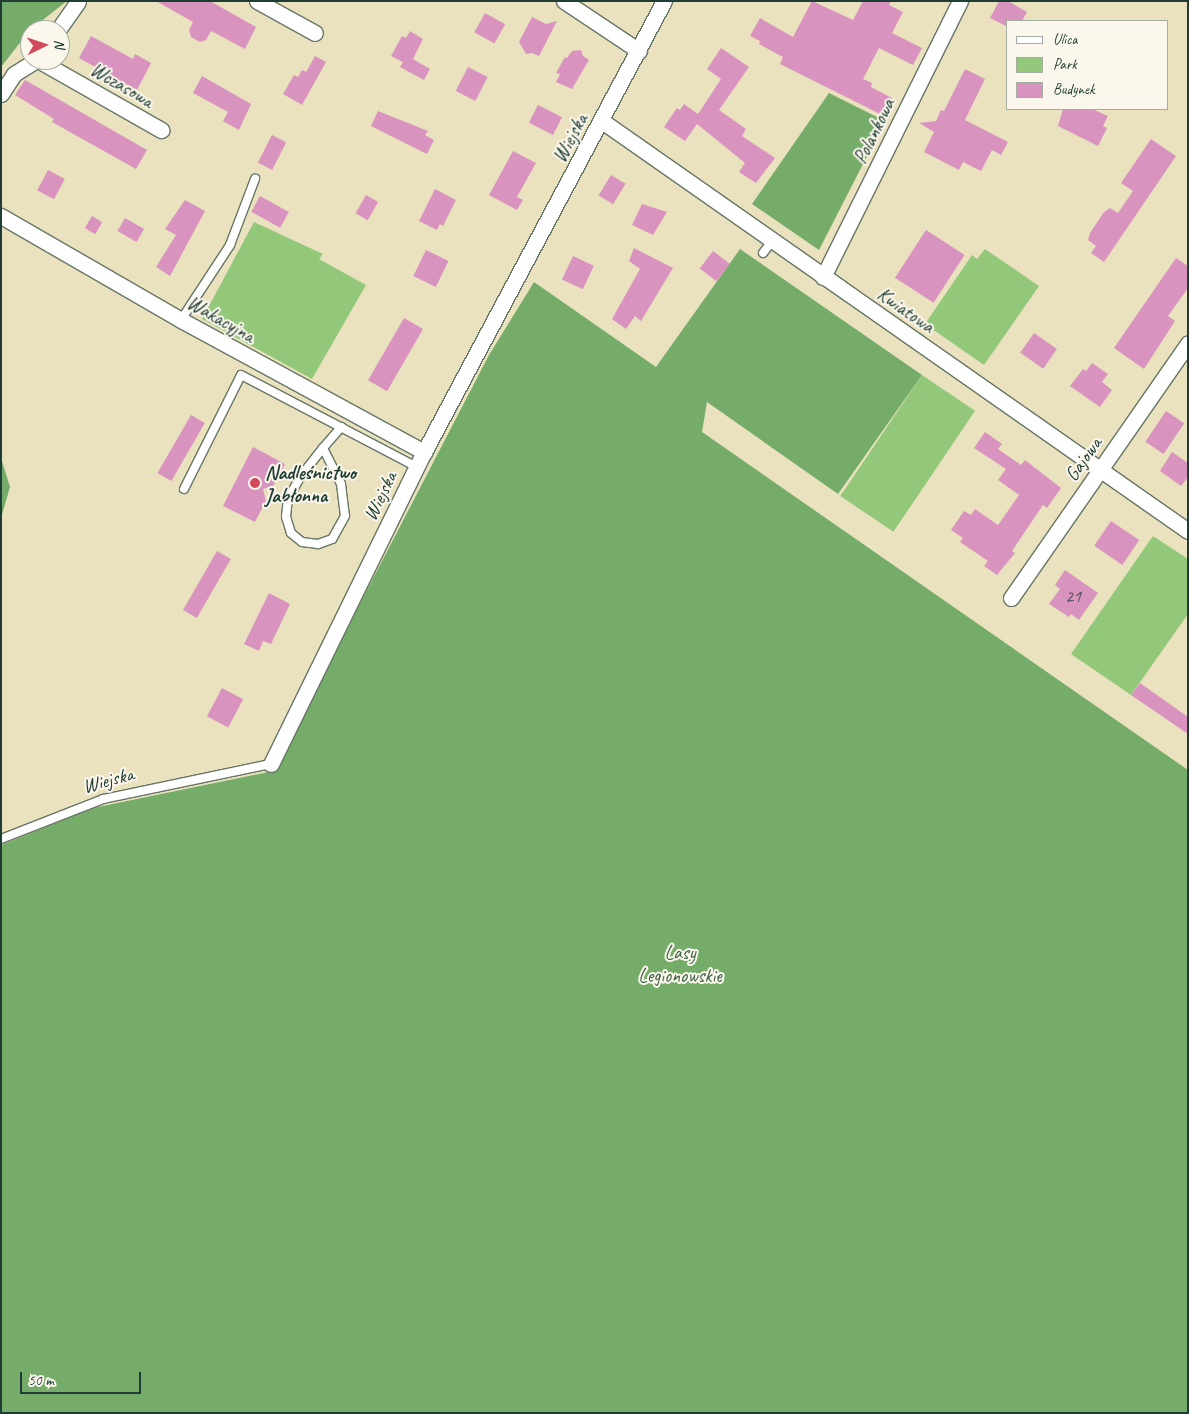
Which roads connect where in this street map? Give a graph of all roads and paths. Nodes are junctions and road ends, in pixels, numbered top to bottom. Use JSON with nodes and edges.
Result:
{"nodes":[{"id":1,"x":78,"y":1,"type":"edge"},
{"id":2,"x":257,"y":1,"type":"edge"},
{"id":3,"x":564,"y":1,"type":"edge"},
{"id":4,"x":664,"y":1,"type":"edge"},
{"id":5,"x":960,"y":1,"type":"edge"},
{"id":6,"x":65,"y":20,"type":"edge"},
{"id":7,"x":315,"y":33,"type":"dead end"},
{"id":8,"x":639,"y":51,"type":"junction"},
{"id":9,"x":21,"y":70,"type":"edge"},
{"id":10,"x":55,"y":70,"type":"edge"},
{"id":11,"x":1,"y":94,"type":"edge"},
{"id":12,"x":602,"y":121,"type":"junction"},
{"id":13,"x":161,"y":130,"type":"dead end"},
{"id":14,"x":255,"y":179,"type":"dead end"},
{"id":15,"x":1,"y":216,"type":"edge"},
{"id":16,"x":823,"y":278,"type":"junction"},
{"id":17,"x":181,"y":320,"type":"junction"},
{"id":18,"x":1188,"y":343,"type":"edge"},
{"id":19,"x":341,"y":427,"type":"junction"},
{"id":20,"x":323,"y":448,"type":"junction"},
{"id":21,"x":424,"y":452,"type":"junction"},
{"id":22,"x":417,"y":467,"type":"junction"},
{"id":23,"x":1100,"y":470,"type":"junction"},
{"id":24,"x":184,"y":489,"type":"dead end"},
{"id":25,"x":1188,"y":531,"type":"edge"},
{"id":26,"x":1011,"y":598,"type":"dead end"},
{"id":27,"x":271,"y":764,"type":"joint"},
{"id":28,"x":1,"y":839,"type":"edge"}],
"edges":[{"from":1,"to":6,"type":"street"},
{"from":2,"to":7,"type":"street"},
{"from":3,"to":8,"type":"street"},
{"from":4,"to":8,"type":"street","name":"Wiejska"},
{"from":5,"to":16,"type":"street","name":"Polankowa"},
{"from":8,"to":12,"type":"street","name":"Wiejska"},
{"from":9,"to":11,"type":"street"},
{"from":10,"to":13,"type":"street","name":"Wczasowa"},
{"from":12,"to":16,"type":"street","name":"Kwiatowa"},
{"from":12,"to":21,"type":"street","name":"Wiejska"},
{"from":14,"to":17,"type":"lane"},
{"from":15,"to":17,"type":"street","name":"Wakacyjna"},
{"from":16,"to":23,"type":"street","name":"Kwiatowa"},
{"from":17,"to":21,"type":"street","name":"Wakacyjna"},
{"from":18,"to":23,"type":"street","name":"Gajowa"},
{"from":19,"to":20,"type":"lane"},
{"from":19,"to":22,"type":"lane"},
{"from":19,"to":24,"type":"lane"},
{"from":20,"to":20,"type":"lane"},
{"from":21,"to":22,"type":"street","name":"Wiejska"},
{"from":22,"to":27,"type":"street","name":"Wiejska"},
{"from":23,"to":25,"type":"street","name":"Kwiatowa"},
{"from":23,"to":26,"type":"street","name":"Gajowa"},
{"from":27,"to":28,"type":"lane","name":"Wiejska"}]}
